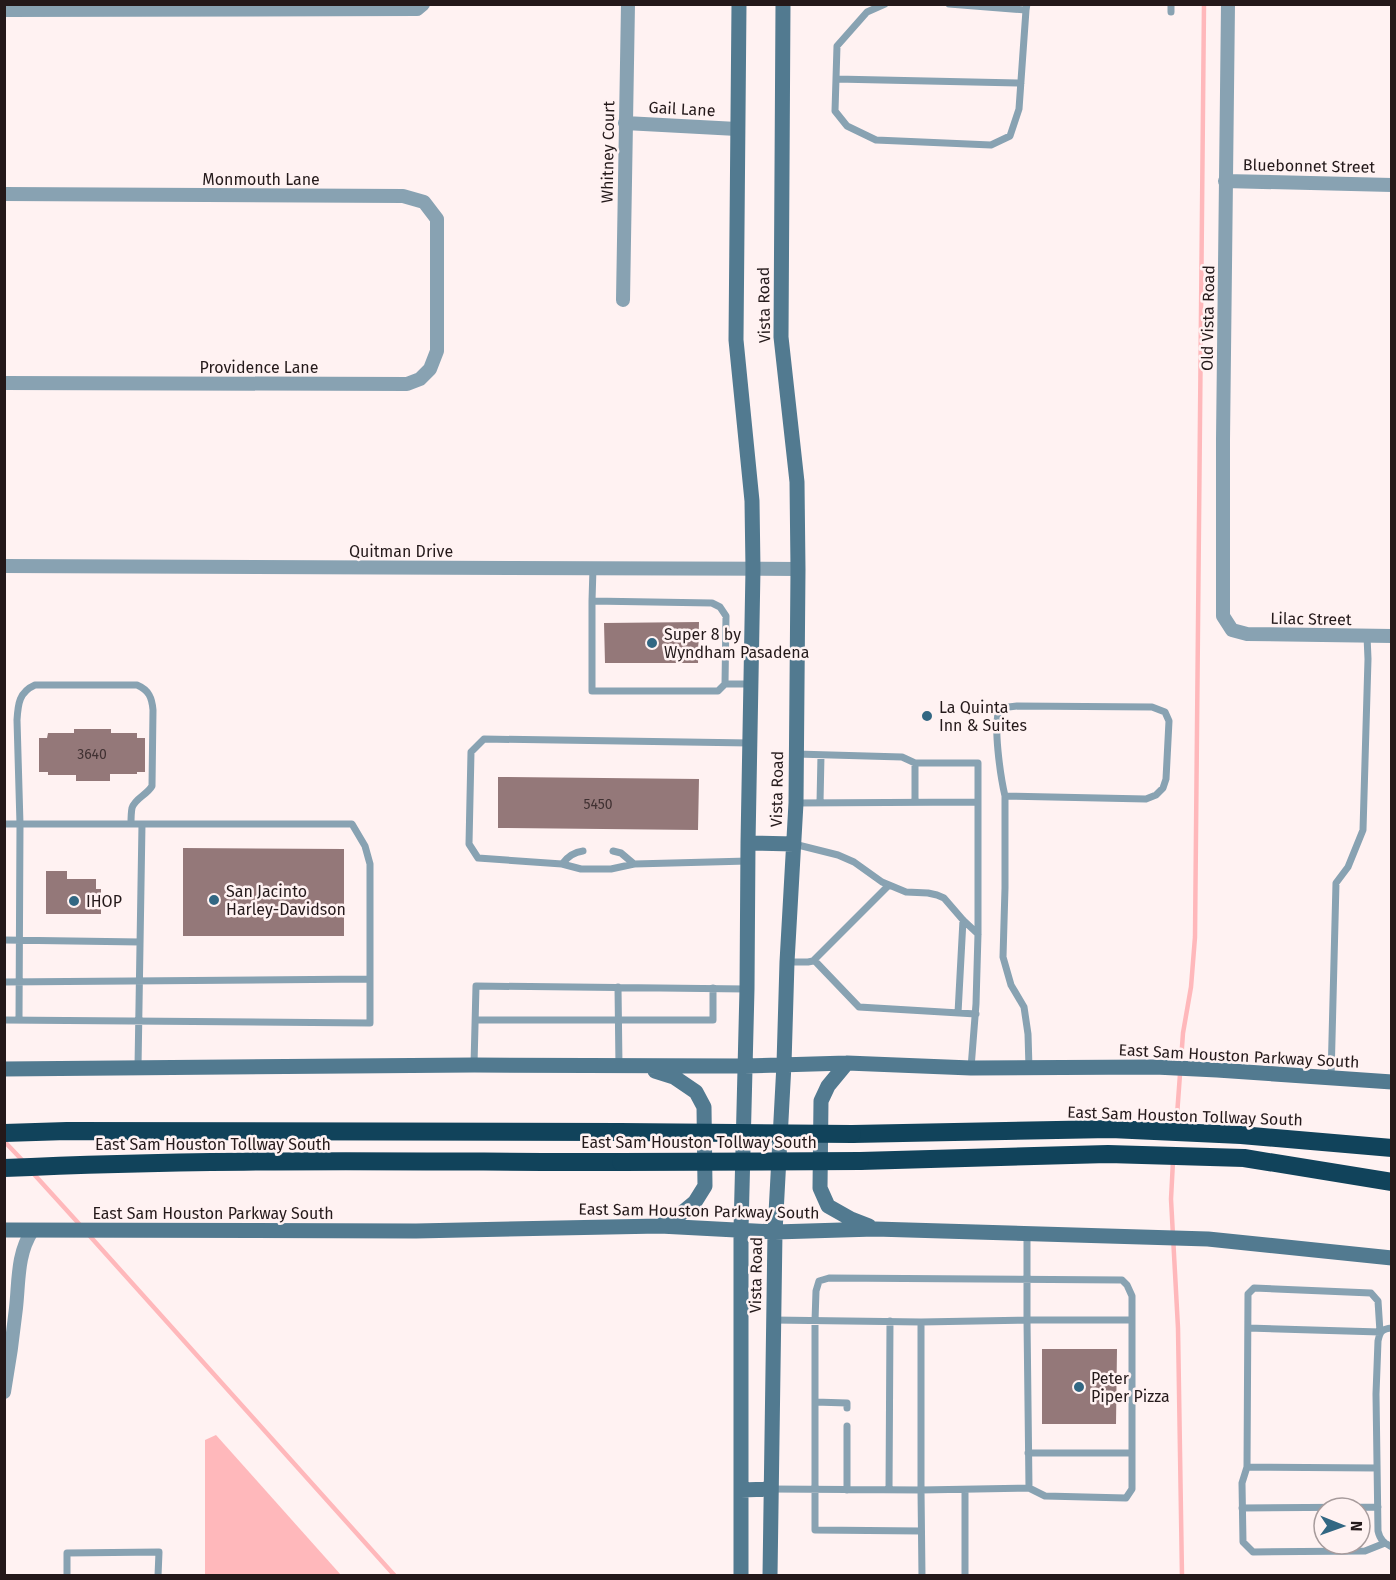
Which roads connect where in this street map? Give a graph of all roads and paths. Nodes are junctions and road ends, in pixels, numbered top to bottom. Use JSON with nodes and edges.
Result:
{"nodes":[{"id":1,"x":423,"y":4,"type":"edge"},
{"id":2,"x":628,"y":4,"type":"edge"},
{"id":3,"x":739,"y":4,"type":"edge"},
{"id":4,"x":783,"y":4,"type":"edge"},
{"id":5,"x":885,"y":4,"type":"edge"},
{"id":6,"x":949,"y":4,"type":"edge"},
{"id":7,"x":1228,"y":4,"type":"edge"},
{"id":8,"x":1026,"y":7,"type":"edge"},
{"id":9,"x":4,"y":10,"type":"edge"},
{"id":10,"x":836,"y":79,"type":"junction"},
{"id":11,"x":1021,"y":83,"type":"junction"},
{"id":12,"x":625,"y":123,"type":"junction"},
{"id":13,"x":737,"y":129,"type":"junction"},
{"id":14,"x":1225,"y":181,"type":"junction"},
{"id":15,"x":1392,"y":185,"type":"edge"},
{"id":16,"x":4,"y":195,"type":"edge"},
{"id":17,"x":438,"y":291,"type":"joint"},
{"id":18,"x":623,"y":300,"type":"dead end"},
{"id":19,"x":4,"y":383,"type":"edge"},
{"id":20,"x":4,"y":567,"type":"edge"},
{"id":21,"x":593,"y":568,"type":"junction"},
{"id":22,"x":753,"y":569,"type":"junction"},
{"id":23,"x":798,"y":569,"type":"junction"},
{"id":24,"x":592,"y":601,"type":"junction"},
{"id":25,"x":1232,"y":630,"type":"joint"},
{"id":26,"x":1367,"y":636,"type":"junction"},
{"id":27,"x":1392,"y":636,"type":"edge"},
{"id":28,"x":725,"y":684,"type":"junction"},
{"id":29,"x":751,"y":684,"type":"junction"},
{"id":30,"x":750,"y":743,"type":"junction"},
{"id":31,"x":796,"y":754,"type":"junction"},
{"id":32,"x":821,"y":755,"type":"junction"},
{"id":33,"x":915,"y":763,"type":"junction"},
{"id":34,"x":1005,"y":796,"type":"junction"},
{"id":35,"x":915,"y":802,"type":"junction"},
{"id":36,"x":978,"y":802,"type":"junction"},
{"id":37,"x":796,"y":803,"type":"junction"},
{"id":38,"x":820,"y":803,"type":"junction"},
{"id":39,"x":4,"y":824,"type":"edge"},
{"id":40,"x":21,"y":824,"type":"junction"},
{"id":41,"x":131,"y":824,"type":"junction"},
{"id":42,"x":142,"y":824,"type":"junction"},
{"id":43,"x":748,"y":843,"type":"junction"},
{"id":44,"x":794,"y":844,"type":"junction"},
{"id":45,"x":583,"y":851,"type":"dead end"},
{"id":46,"x":613,"y":851,"type":"dead end"},
{"id":47,"x":748,"y":861,"type":"junction"},
{"id":48,"x":562,"y":864,"type":"junction"},
{"id":49,"x":634,"y":864,"type":"junction"},
{"id":50,"x":889,"y":885,"type":"junction"},
{"id":51,"x":963,"y":920,"type":"junction"},
{"id":52,"x":978,"y":934,"type":"junction"},
{"id":53,"x":4,"y":940,"type":"edge"},
{"id":54,"x":19,"y":940,"type":"junction"},
{"id":55,"x":140,"y":942,"type":"junction"},
{"id":56,"x":814,"y":960,"type":"junction"},
{"id":57,"x":787,"y":962,"type":"junction"},
{"id":58,"x":370,"y":979,"type":"junction"},
{"id":59,"x":19,"y":981,"type":"junction"},
{"id":60,"x":139,"y":981,"type":"junction"},
{"id":61,"x":4,"y":982,"type":"edge"},
{"id":62,"x":618,"y":987,"type":"junction"},
{"id":63,"x":713,"y":988,"type":"junction"},
{"id":64,"x":747,"y":989,"type":"junction"},
{"id":65,"x":958,"y":1013,"type":"junction"},
{"id":66,"x":976,"y":1014,"type":"junction"},
{"id":67,"x":4,"y":1020,"type":"edge"},
{"id":68,"x":19,"y":1020,"type":"junction"},
{"id":69,"x":476,"y":1020,"type":"junction"},
{"id":70,"x":618,"y":1020,"type":"junction"},
{"id":71,"x":138,"y":1021,"type":"junction"},
{"id":72,"x":846,"y":1063,"type":"junction"},
{"id":73,"x":784,"y":1064,"type":"junction"},
{"id":74,"x":474,"y":1065,"type":"junction"},
{"id":75,"x":618,"y":1066,"type":"junction"},
{"id":76,"x":639,"y":1066,"type":"junction"},
{"id":77,"x":744,"y":1066,"type":"junction"},
{"id":78,"x":138,"y":1068,"type":"junction"},
{"id":79,"x":971,"y":1068,"type":"junction"},
{"id":80,"x":1029,"y":1068,"type":"junction"},
{"id":81,"x":4,"y":1069,"type":"edge"},
{"id":82,"x":1331,"y":1078,"type":"junction"},
{"id":83,"x":1392,"y":1082,"type":"edge"},
{"id":84,"x":4,"y":1124,"type":"edge"},
{"id":85,"x":67,"y":1131,"type":"junction"},
{"id":86,"x":4,"y":1133,"type":"edge"},
{"id":87,"x":1392,"y":1148,"type":"edge"},
{"id":88,"x":4,"y":1168,"type":"edge"},
{"id":89,"x":1392,"y":1182,"type":"edge"},
{"id":90,"x":660,"y":1226,"type":"junction"},
{"id":91,"x":875,"y":1228,"type":"junction"},
{"id":92,"x":4,"y":1230,"type":"edge"},
{"id":93,"x":741,"y":1230,"type":"junction"},
{"id":94,"x":37,"y":1231,"type":"junction"},
{"id":95,"x":775,"y":1232,"type":"junction"},
{"id":96,"x":1027,"y":1234,"type":"junction"},
{"id":97,"x":1392,"y":1258,"type":"edge"},
{"id":98,"x":1027,"y":1279,"type":"junction"},
{"id":99,"x":773,"y":1320,"type":"junction"},
{"id":100,"x":1027,"y":1320,"type":"junction"},
{"id":101,"x":1132,"y":1320,"type":"junction"},
{"id":102,"x":815,"y":1321,"type":"junction"},
{"id":103,"x":890,"y":1321,"type":"junction"},
{"id":104,"x":921,"y":1322,"type":"junction"},
{"id":105,"x":1248,"y":1328,"type":"junction"},
{"id":106,"x":1392,"y":1328,"type":"edge"},
{"id":107,"x":1380,"y":1332,"type":"junction"},
{"id":108,"x":4,"y":1392,"type":"edge"},
{"id":109,"x":815,"y":1402,"type":"junction"},
{"id":110,"x":847,"y":1408,"type":"dead end"},
{"id":111,"x":847,"y":1426,"type":"dead end"},
{"id":112,"x":1028,"y":1453,"type":"junction"},
{"id":113,"x":1132,"y":1453,"type":"junction"},
{"id":114,"x":1247,"y":1467,"type":"junction"},
{"id":115,"x":1377,"y":1468,"type":"junction"},
{"id":116,"x":1029,"y":1488,"type":"junction"},
{"id":117,"x":771,"y":1489,"type":"junction"},
{"id":118,"x":741,"y":1490,"type":"junction"},
{"id":119,"x":814,"y":1490,"type":"junction"},
{"id":120,"x":847,"y":1490,"type":"junction"},
{"id":121,"x":889,"y":1490,"type":"junction"},
{"id":122,"x":921,"y":1490,"type":"junction"},
{"id":123,"x":965,"y":1490,"type":"junction"},
{"id":124,"x":1378,"y":1507,"type":"junction"},
{"id":125,"x":1242,"y":1508,"type":"junction"},
{"id":126,"x":921,"y":1531,"type":"junction"},
{"id":127,"x":1388,"y":1545,"type":"edge"},
{"id":128,"x":67,"y":1575,"type":"edge"},
{"id":129,"x":158,"y":1575,"type":"edge"},
{"id":130,"x":741,"y":1575,"type":"edge"},
{"id":131,"x":770,"y":1575,"type":"edge"},
{"id":132,"x":922,"y":1575,"type":"edge"},
{"id":133,"x":965,"y":1575,"type":"edge"}],
"edges":[{"from":1,"to":9,"type":"street"},
{"from":2,"to":12,"type":"street","name":"Whitney Court"},
{"from":3,"to":13,"type":"street","name":"Vista Road"},
{"from":4,"to":23,"type":"street","name":"Vista Road"},
{"from":5,"to":10,"type":"lane"},
{"from":6,"to":8,"type":"lane"},
{"from":7,"to":14,"type":"street","name":"Old Vista Road"},
{"from":8,"to":11,"type":"lane"},
{"from":10,"to":11,"type":"lane"},
{"from":10,"to":11,"type":"lane"},
{"from":12,"to":13,"type":"street","name":"Gail Lane"},
{"from":12,"to":18,"type":"street","name":"Whitney Court"},
{"from":13,"to":22,"type":"street","name":"Vista Road"},
{"from":14,"to":15,"type":"street","name":"Bluebonnet Street"},
{"from":14,"to":25,"type":"street","name":"Old Vista Road"},
{"from":16,"to":17,"type":"street","name":"Monmouth Lane"},
{"from":17,"to":19,"type":"street","name":"Providence Lane"},
{"from":20,"to":21,"type":"street","name":"Quitman Drive"},
{"from":21,"to":22,"type":"street","name":"Quitman Drive"},
{"from":21,"to":24,"type":"lane"},
{"from":22,"to":23,"type":"street","name":"Quitman Drive"},
{"from":22,"to":29,"type":"street","name":"Vista Road"},
{"from":23,"to":31,"type":"street","name":"Vista Road"},
{"from":24,"to":28,"type":"lane"},
{"from":24,"to":28,"type":"lane"},
{"from":25,"to":26,"type":"street","name":"Lilac Street"},
{"from":26,"to":27,"type":"street","name":"Lilac Street"},
{"from":26,"to":82,"type":"lane"},
{"from":28,"to":29,"type":"lane"},
{"from":29,"to":30,"type":"street","name":"Vista Road"},
{"from":30,"to":43,"type":"street","name":"Vista Road"},
{"from":30,"to":48,"type":"lane"},
{"from":31,"to":32,"type":"lane"},
{"from":31,"to":37,"type":"street","name":"Vista Road"},
{"from":32,"to":33,"type":"lane"},
{"from":32,"to":38,"type":"lane"},
{"from":33,"to":35,"type":"lane"},
{"from":33,"to":36,"type":"lane"},
{"from":34,"to":34,"type":"lane"},
{"from":34,"to":80,"type":"lane"},
{"from":35,"to":36,"type":"lane"},
{"from":35,"to":38,"type":"lane"},
{"from":36,"to":52,"type":"lane"},
{"from":37,"to":38,"type":"lane"},
{"from":37,"to":44,"type":"street","name":"Vista Road"},
{"from":39,"to":40,"type":"lane"},
{"from":40,"to":41,"type":"lane"},
{"from":40,"to":41,"type":"lane"},
{"from":40,"to":54,"type":"lane"},
{"from":41,"to":42,"type":"lane"},
{"from":42,"to":55,"type":"lane"},
{"from":42,"to":58,"type":"lane"},
{"from":43,"to":44,"type":"street"},
{"from":43,"to":47,"type":"street","name":"Vista Road"},
{"from":44,"to":50,"type":"lane"},
{"from":44,"to":57,"type":"street","name":"Vista Road"},
{"from":45,"to":48,"type":"lane"},
{"from":46,"to":49,"type":"lane"},
{"from":47,"to":49,"type":"lane"},
{"from":47,"to":64,"type":"street","name":"Vista Road"},
{"from":48,"to":49,"type":"lane"},
{"from":50,"to":51,"type":"lane"},
{"from":50,"to":56,"type":"lane"},
{"from":51,"to":52,"type":"lane"},
{"from":51,"to":65,"type":"lane"},
{"from":52,"to":66,"type":"lane"},
{"from":53,"to":54,"type":"lane"},
{"from":54,"to":55,"type":"lane"},
{"from":54,"to":59,"type":"lane"},
{"from":55,"to":60,"type":"lane"},
{"from":56,"to":57,"type":"lane"},
{"from":56,"to":65,"type":"lane"},
{"from":57,"to":73,"type":"street","name":"Vista Road"},
{"from":58,"to":60,"type":"lane"},
{"from":58,"to":71,"type":"lane"},
{"from":59,"to":60,"type":"lane"},
{"from":59,"to":61,"type":"lane"},
{"from":59,"to":68,"type":"lane"},
{"from":60,"to":71,"type":"lane"},
{"from":62,"to":63,"type":"lane"},
{"from":62,"to":69,"type":"lane"},
{"from":62,"to":70,"type":"lane"},
{"from":63,"to":64,"type":"lane"},
{"from":63,"to":70,"type":"lane"},
{"from":64,"to":77,"type":"street","name":"Vista Road"},
{"from":65,"to":66,"type":"lane"},
{"from":66,"to":79,"type":"lane"},
{"from":67,"to":68,"type":"lane"},
{"from":68,"to":71,"type":"lane"},
{"from":69,"to":70,"type":"lane"},
{"from":69,"to":74,"type":"lane"},
{"from":70,"to":75,"type":"lane"},
{"from":71,"to":78,"type":"lane"},
{"from":72,"to":73,"type":"street","name":"East Sam Houston Parkway South"},
{"from":72,"to":79,"type":"street","name":"East Sam Houston Parkway South"},
{"from":72,"to":91,"type":"street"},
{"from":73,"to":77,"type":"street","name":"East Sam Houston Parkway South"},
{"from":73,"to":95,"type":"street","name":"Vista Road"},
{"from":74,"to":75,"type":"street","name":"East Sam Houston Parkway South"},
{"from":74,"to":78,"type":"street","name":"East Sam Houston Parkway South"},
{"from":75,"to":76,"type":"street","name":"East Sam Houston Parkway South"},
{"from":76,"to":77,"type":"street","name":"East Sam Houston Parkway South"},
{"from":76,"to":90,"type":"street"},
{"from":77,"to":93,"type":"street","name":"Vista Road"},
{"from":78,"to":81,"type":"street","name":"East Sam Houston Parkway South"},
{"from":79,"to":80,"type":"street","name":"East Sam Houston Parkway South"},
{"from":80,"to":82,"type":"street","name":"East Sam Houston Parkway South"},
{"from":82,"to":83,"type":"street","name":"East Sam Houston Parkway South"},
{"from":84,"to":85,"type":"highway"},
{"from":85,"to":86,"type":"highway","name":"East Sam Houston Tollway South"},
{"from":85,"to":87,"type":"highway","name":"East Sam Houston Tollway South","bridge":true},
{"from":88,"to":89,"type":"highway","name":"East Sam Houston Tollway South","bridge":true},
{"from":90,"to":93,"type":"street","name":"East Sam Houston Parkway South"},
{"from":90,"to":94,"type":"street","name":"East Sam Houston Parkway South"},
{"from":91,"to":95,"type":"street","name":"East Sam Houston Parkway South"},
{"from":91,"to":96,"type":"street","name":"East Sam Houston Parkway South"},
{"from":92,"to":94,"type":"street","name":"East Sam Houston Parkway South"},
{"from":93,"to":95,"type":"street","name":"East Sam Houston Parkway South"},
{"from":93,"to":118,"type":"street","name":"Vista Road"},
{"from":94,"to":108,"type":"street"},
{"from":95,"to":99,"type":"street","name":"Vista Road"},
{"from":96,"to":97,"type":"street","name":"East Sam Houston Parkway South"},
{"from":96,"to":98,"type":"lane"},
{"from":98,"to":100,"type":"lane"},
{"from":98,"to":101,"type":"lane"},
{"from":98,"to":102,"type":"lane"},
{"from":99,"to":102,"type":"lane"},
{"from":99,"to":117,"type":"street","name":"Vista Road"},
{"from":100,"to":101,"type":"lane"},
{"from":100,"to":104,"type":"lane"},
{"from":100,"to":112,"type":"lane"},
{"from":101,"to":113,"type":"lane"},
{"from":102,"to":103,"type":"lane"},
{"from":102,"to":109,"type":"lane"},
{"from":103,"to":104,"type":"lane"},
{"from":103,"to":121,"type":"lane"},
{"from":104,"to":122,"type":"lane"},
{"from":105,"to":107,"type":"lane"},
{"from":105,"to":107,"type":"lane"},
{"from":105,"to":114,"type":"lane"},
{"from":106,"to":107,"type":"lane"},
{"from":107,"to":115,"type":"lane"},
{"from":109,"to":110,"type":"lane"},
{"from":109,"to":119,"type":"lane"},
{"from":111,"to":120,"type":"lane"},
{"from":112,"to":113,"type":"lane"},
{"from":112,"to":116,"type":"lane"},
{"from":113,"to":116,"type":"lane"},
{"from":114,"to":115,"type":"lane"},
{"from":114,"to":125,"type":"lane"},
{"from":115,"to":124,"type":"lane"},
{"from":116,"to":123,"type":"lane"},
{"from":117,"to":118,"type":"street"},
{"from":117,"to":119,"type":"lane"},
{"from":117,"to":131,"type":"street","name":"Vista Road"},
{"from":118,"to":130,"type":"street","name":"Vista Road"},
{"from":119,"to":120,"type":"lane"},
{"from":119,"to":126,"type":"lane"},
{"from":120,"to":121,"type":"lane"},
{"from":121,"to":122,"type":"lane"},
{"from":122,"to":123,"type":"lane"},
{"from":122,"to":126,"type":"lane"},
{"from":123,"to":133,"type":"lane"},
{"from":124,"to":125,"type":"lane"},
{"from":124,"to":127,"type":"lane"},
{"from":125,"to":127,"type":"lane"},
{"from":126,"to":132,"type":"lane"},
{"from":128,"to":129,"type":"lane"}]}
